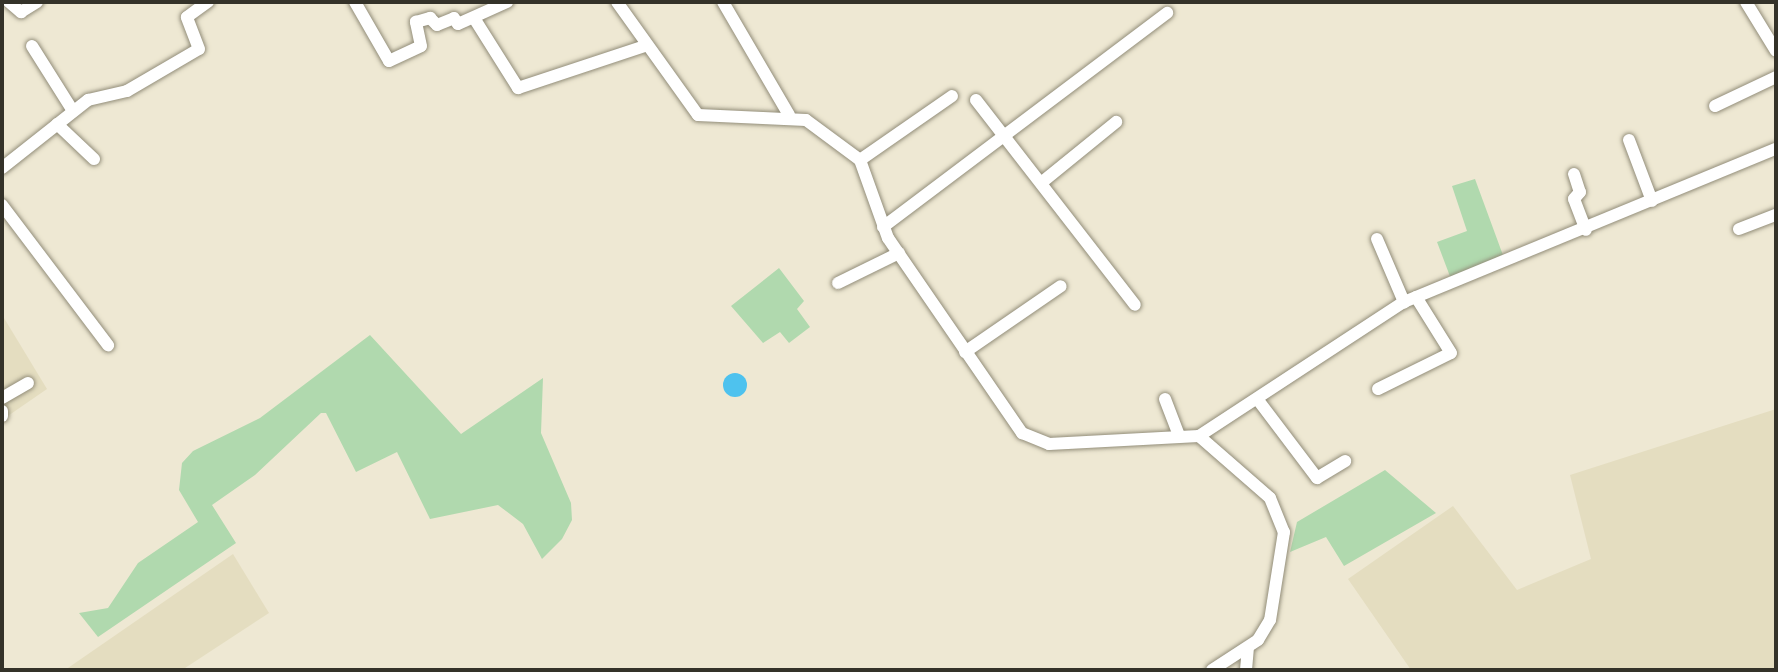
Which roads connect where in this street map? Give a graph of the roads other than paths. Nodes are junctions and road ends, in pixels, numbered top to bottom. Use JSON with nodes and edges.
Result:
{"nodes":[{"id":1,"x":9,"y":2,"type":"edge"},
{"id":2,"x":37,"y":2,"type":"edge"},
{"id":3,"x":208,"y":2,"type":"edge"},
{"id":4,"x":355,"y":2,"type":"edge"},
{"id":5,"x":507,"y":2,"type":"edge"},
{"id":6,"x":618,"y":2,"type":"edge"},
{"id":7,"x":723,"y":2,"type":"edge"},
{"id":8,"x":1745,"y":2,"type":"edge"},
{"id":9,"x":1167,"y":13,"type":"dead end"},
{"id":10,"x":474,"y":19,"type":"junction"},
{"id":11,"x":32,"y":46,"type":"dead end"},
{"id":12,"x":645,"y":46,"type":"junction"},
{"id":13,"x":1776,"y":51,"type":"edge"},
{"id":14,"x":1776,"y":77,"type":"edge"},
{"id":15,"x":952,"y":96,"type":"dead end"},
{"id":16,"x":976,"y":100,"type":"dead end"},
{"id":17,"x":1715,"y":106,"type":"dead end"},
{"id":18,"x":74,"y":111,"type":"junction"},
{"id":19,"x":789,"y":115,"type":"junction"},
{"id":20,"x":1116,"y":122,"type":"dead end"},
{"id":21,"x":57,"y":124,"type":"junction"},
{"id":22,"x":1004,"y":135,"type":"junction"},
{"id":23,"x":1629,"y":140,"type":"dead end"},
{"id":24,"x":1776,"y":149,"type":"edge"},
{"id":25,"x":94,"y":159,"type":"dead end"},
{"id":26,"x":860,"y":160,"type":"junction"},
{"id":27,"x":2,"y":168,"type":"edge"},
{"id":28,"x":1574,"y":174,"type":"dead end"},
{"id":29,"x":1041,"y":183,"type":"junction"},
{"id":30,"x":1652,"y":201,"type":"junction"},
{"id":31,"x":2,"y":205,"type":"edge"},
{"id":32,"x":1776,"y":215,"type":"edge"},
{"id":33,"x":883,"y":227,"type":"junction"},
{"id":34,"x":1739,"y":229,"type":"dead end"},
{"id":35,"x":1586,"y":230,"type":"junction"},
{"id":36,"x":1377,"y":239,"type":"dead end"},
{"id":37,"x":899,"y":253,"type":"junction"},
{"id":38,"x":838,"y":283,"type":"dead end"},
{"id":39,"x":1061,"y":286,"type":"dead end"},
{"id":40,"x":1410,"y":300,"type":"junction"},
{"id":41,"x":1135,"y":305,"type":"dead end"},
{"id":42,"x":108,"y":345,"type":"dead end"},
{"id":43,"x":965,"y":352,"type":"junction"},
{"id":44,"x":28,"y":383,"type":"dead end"},
{"id":45,"x":1378,"y":389,"type":"dead end"},
{"id":46,"x":2,"y":398,"type":"edge"},
{"id":47,"x":1165,"y":399,"type":"dead end"},
{"id":48,"x":1258,"y":400,"type":"junction"},
{"id":49,"x":1179,"y":435,"type":"junction"},
{"id":50,"x":1199,"y":436,"type":"junction"},
{"id":51,"x":1345,"y":461,"type":"dead end"},
{"id":52,"x":1248,"y":648,"type":"junction"},
{"id":53,"x":1212,"y":670,"type":"edge"},
{"id":54,"x":1246,"y":670,"type":"edge"}],
"edges":[{"from":1,"to":2,"type":"street"},
{"from":3,"to":18,"type":"street"},
{"from":4,"to":10,"type":"street"},
{"from":5,"to":10,"type":"street"},
{"from":6,"to":12,"type":"street"},
{"from":7,"to":19,"type":"street"},
{"from":8,"to":13,"type":"street"},
{"from":9,"to":22,"type":"street"},
{"from":10,"to":12,"type":"street"},
{"from":11,"to":18,"type":"street"},
{"from":12,"to":19,"type":"street"},
{"from":14,"to":17,"type":"street"},
{"from":15,"to":26,"type":"street"},
{"from":16,"to":22,"type":"street"},
{"from":18,"to":21,"type":"street"},
{"from":19,"to":26,"type":"street"},
{"from":20,"to":29,"type":"street"},
{"from":21,"to":25,"type":"street"},
{"from":21,"to":27,"type":"street"},
{"from":22,"to":29,"type":"street"},
{"from":22,"to":33,"type":"street"},
{"from":23,"to":30,"type":"street"},
{"from":24,"to":30,"type":"street"},
{"from":26,"to":33,"type":"street"},
{"from":28,"to":35,"type":"street"},
{"from":29,"to":41,"type":"street"},
{"from":30,"to":35,"type":"street"},
{"from":31,"to":42,"type":"street"},
{"from":32,"to":34,"type":"street"},
{"from":33,"to":37,"type":"street"},
{"from":35,"to":40,"type":"street"},
{"from":36,"to":40,"type":"street"},
{"from":37,"to":38,"type":"street"},
{"from":37,"to":43,"type":"street"},
{"from":39,"to":43,"type":"street"},
{"from":40,"to":45,"type":"street"},
{"from":40,"to":48,"type":"street"},
{"from":43,"to":49,"type":"street"},
{"from":44,"to":46,"type":"street"},
{"from":47,"to":49,"type":"street"},
{"from":48,"to":50,"type":"street"},
{"from":48,"to":51,"type":"street"},
{"from":49,"to":50,"type":"street"},
{"from":50,"to":52,"type":"street"},
{"from":52,"to":53,"type":"street"},
{"from":52,"to":54,"type":"street"}]}
